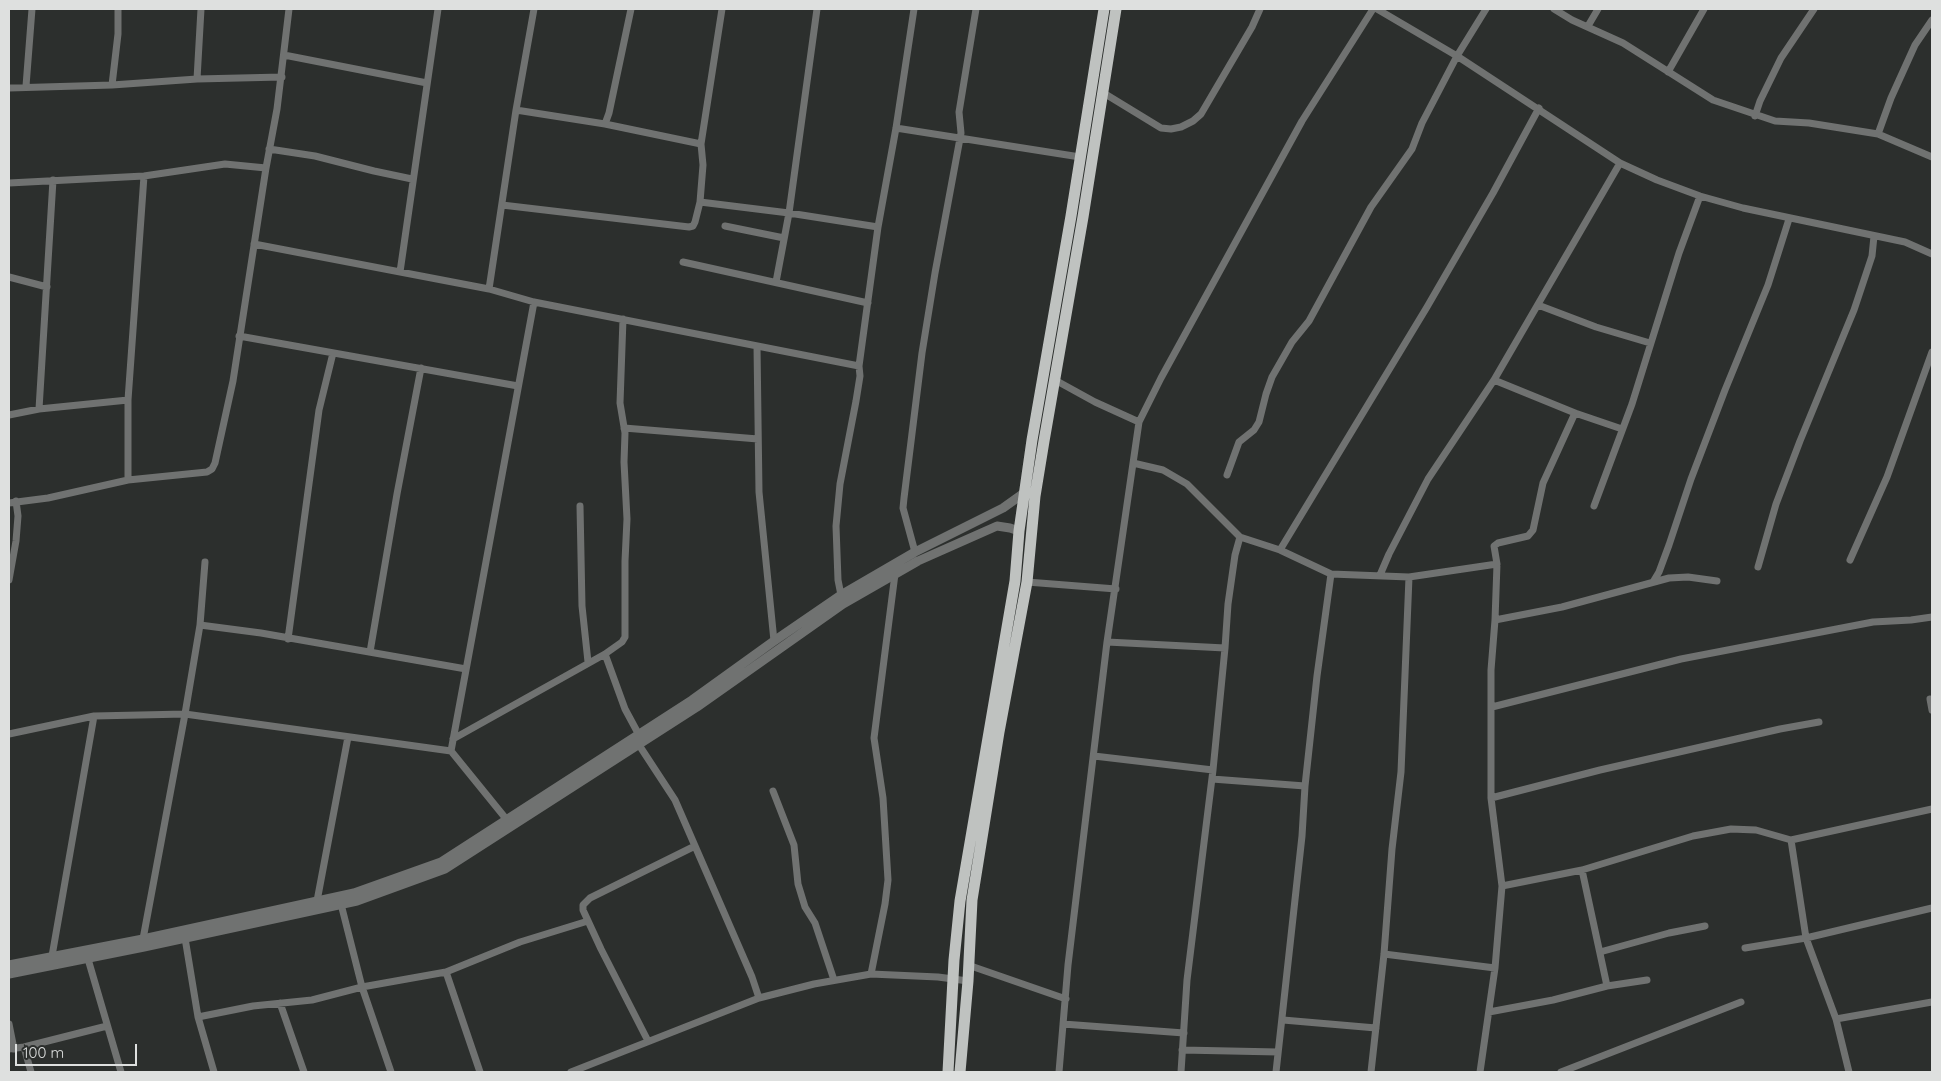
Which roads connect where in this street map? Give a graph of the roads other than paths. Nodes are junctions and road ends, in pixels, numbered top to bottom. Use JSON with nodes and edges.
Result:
{"nodes":[{"id":1,"x":32,"y":9,"type":"edge"},
{"id":2,"x":118,"y":9,"type":"edge"},
{"id":3,"x":201,"y":9,"type":"edge"},
{"id":4,"x":290,"y":9,"type":"edge"},
{"id":5,"x":438,"y":9,"type":"edge"},
{"id":6,"x":534,"y":9,"type":"edge"},
{"id":7,"x":631,"y":9,"type":"edge"},
{"id":8,"x":722,"y":9,"type":"edge"},
{"id":9,"x":817,"y":9,"type":"edge"},
{"id":10,"x":914,"y":9,"type":"edge"},
{"id":11,"x":976,"y":9,"type":"edge"},
{"id":12,"x":1104,"y":9,"type":"edge"},
{"id":13,"x":1116,"y":9,"type":"edge"},
{"id":14,"x":1260,"y":9,"type":"edge"},
{"id":15,"x":1373,"y":9,"type":"edge"},
{"id":16,"x":1377,"y":9,"type":"edge"},
{"id":17,"x":1486,"y":9,"type":"edge"},
{"id":18,"x":1554,"y":9,"type":"edge"},
{"id":19,"x":1598,"y":9,"type":"edge"},
{"id":20,"x":1704,"y":9,"type":"edge"},
{"id":21,"x":1814,"y":9,"type":"edge"},
{"id":22,"x":1932,"y":20,"type":"edge"},
{"id":23,"x":1588,"y":26,"type":"junction"},
{"id":24,"x":284,"y":55,"type":"junction"},
{"id":25,"x":1457,"y":56,"type":"junction"},
{"id":26,"x":1668,"y":72,"type":"junction"},
{"id":27,"x":282,"y":77,"type":"junction"},
{"id":28,"x":197,"y":79,"type":"junction"},
{"id":29,"x":427,"y":83,"type":"junction"},
{"id":30,"x":112,"y":85,"type":"junction"},
{"id":31,"x":26,"y":86,"type":"junction"},
{"id":32,"x":9,"y":88,"type":"edge"},
{"id":33,"x":1102,"y":92,"type":"junction"},
{"id":34,"x":1539,"y":108,"type":"junction"},
{"id":35,"x":516,"y":110,"type":"junction"},
{"id":36,"x":1755,"y":116,"type":"junction"},
{"id":37,"x":605,"y":124,"type":"junction"},
{"id":38,"x":896,"y":128,"type":"junction"},
{"id":39,"x":1878,"y":134,"type":"junction"},
{"id":40,"x":960,"y":137,"type":"junction"},
{"id":41,"x":701,"y":144,"type":"junction"},
{"id":42,"x":269,"y":150,"type":"junction"},
{"id":43,"x":1080,"y":156,"type":"junction"},
{"id":44,"x":1932,"y":157,"type":"edge"},
{"id":45,"x":1620,"y":163,"type":"junction"},
{"id":46,"x":266,"y":168,"type":"junction"},
{"id":47,"x":144,"y":176,"type":"junction"},
{"id":48,"x":412,"y":179,"type":"junction"},
{"id":49,"x":53,"y":180,"type":"junction"},
{"id":50,"x":9,"y":183,"type":"edge"},
{"id":51,"x":1700,"y":196,"type":"junction"},
{"id":52,"x":700,"y":202,"type":"junction"},
{"id":53,"x":502,"y":205,"type":"junction"},
{"id":54,"x":789,"y":212,"type":"junction"},
{"id":55,"x":1789,"y":219,"type":"junction"},
{"id":56,"x":725,"y":226,"type":"dead end"},
{"id":57,"x":878,"y":227,"type":"junction"},
{"id":58,"x":1874,"y":236,"type":"junction"},
{"id":59,"x":784,"y":238,"type":"junction"},
{"id":60,"x":254,"y":244,"type":"junction"},
{"id":61,"x":1932,"y":254,"type":"edge"},
{"id":62,"x":683,"y":262,"type":"dead end"},
{"id":63,"x":400,"y":272,"type":"junction"},
{"id":64,"x":9,"y":277,"type":"edge"},
{"id":65,"x":776,"y":282,"type":"junction"},
{"id":66,"x":47,"y":287,"type":"junction"},
{"id":67,"x":489,"y":289,"type":"junction"},
{"id":68,"x":534,"y":302,"type":"junction"},
{"id":69,"x":868,"y":303,"type":"junction"},
{"id":70,"x":1538,"y":306,"type":"junction"},
{"id":71,"x":623,"y":320,"type":"junction"},
{"id":72,"x":238,"y":336,"type":"junction"},
{"id":73,"x":1650,"y":343,"type":"junction"},
{"id":74,"x":757,"y":346,"type":"junction"},
{"id":75,"x":1932,"y":352,"type":"edge"},
{"id":76,"x":333,"y":353,"type":"junction"},
{"id":77,"x":859,"y":366,"type":"junction"},
{"id":78,"x":421,"y":368,"type":"junction"},
{"id":79,"x":1055,"y":380,"type":"junction"},
{"id":80,"x":1494,"y":380,"type":"junction"},
{"id":81,"x":518,"y":386,"type":"junction"},
{"id":82,"x":128,"y":400,"type":"junction"},
{"id":83,"x":39,"y":409,"type":"junction"},
{"id":84,"x":1575,"y":413,"type":"junction"},
{"id":85,"x":9,"y":415,"type":"edge"},
{"id":86,"x":1139,"y":422,"type":"junction"},
{"id":87,"x":624,"y":428,"type":"junction"},
{"id":88,"x":1622,"y":429,"type":"junction"},
{"id":89,"x":758,"y":439,"type":"junction"},
{"id":90,"x":1133,"y":463,"type":"junction"},
{"id":91,"x":1227,"y":474,"type":"dead end"},
{"id":92,"x":128,"y":480,"type":"junction"},
{"id":93,"x":1024,"y":493,"type":"junction"},
{"id":94,"x":13,"y":502,"type":"edge"},
{"id":95,"x":580,"y":506,"type":"dead end"},
{"id":96,"x":1594,"y":506,"type":"dead end"},
{"id":97,"x":1019,"y":531,"type":"junction"},
{"id":98,"x":1240,"y":537,"type":"junction"},
{"id":99,"x":1280,"y":550,"type":"junction"},
{"id":100,"x":915,"y":552,"type":"junction"},
{"id":101,"x":1850,"y":560,"type":"dead end"},
{"id":102,"x":205,"y":562,"type":"dead end"},
{"id":103,"x":1497,"y":564,"type":"junction"},
{"id":104,"x":1758,"y":567,"type":"dead end"},
{"id":105,"x":895,"y":574,"type":"junction"},
{"id":106,"x":1331,"y":574,"type":"junction"},
{"id":107,"x":1380,"y":576,"type":"junction"},
{"id":108,"x":1409,"y":577,"type":"junction"},
{"id":109,"x":9,"y":580,"type":"edge"},
{"id":110,"x":1717,"y":580,"type":"dead end"},
{"id":111,"x":1027,"y":582,"type":"junction"},
{"id":112,"x":1653,"y":582,"type":"junction"},
{"id":113,"x":1116,"y":589,"type":"junction"},
{"id":114,"x":841,"y":596,"type":"junction"},
{"id":115,"x":1932,"y":617,"type":"edge"},
{"id":116,"x":1496,"y":620,"type":"junction"},
{"id":117,"x":200,"y":625,"type":"junction"},
{"id":118,"x":288,"y":639,"type":"junction"},
{"id":119,"x":774,"y":641,"type":"junction"},
{"id":120,"x":1107,"y":642,"type":"junction"},
{"id":121,"x":1225,"y":648,"type":"junction"},
{"id":122,"x":370,"y":652,"type":"junction"},
{"id":123,"x":605,"y":654,"type":"junction"},
{"id":124,"x":588,"y":662,"type":"junction"},
{"id":125,"x":1000,"y":665,"type":"junction"},
{"id":126,"x":1013,"y":666,"type":"junction"},
{"id":127,"x":466,"y":669,"type":"junction"},
{"id":128,"x":1930,"y":699,"type":"dead end"},
{"id":129,"x":1492,"y":707,"type":"junction"},
{"id":130,"x":1932,"y":710,"type":"edge"},
{"id":131,"x":185,"y":714,"type":"junction"},
{"id":132,"x":94,"y":716,"type":"junction"},
{"id":133,"x":1819,"y":722,"type":"dead end"},
{"id":134,"x":9,"y":734,"type":"edge"},
{"id":135,"x":639,"y":735,"type":"junction"},
{"id":136,"x":348,"y":736,"type":"junction"},
{"id":137,"x":453,"y":739,"type":"junction"},
{"id":138,"x":639,"y":745,"type":"junction"},
{"id":139,"x":451,"y":750,"type":"junction"},
{"id":140,"x":1094,"y":756,"type":"junction"},
{"id":141,"x":1213,"y":770,"type":"junction"},
{"id":142,"x":1212,"y":779,"type":"junction"},
{"id":143,"x":1305,"y":786,"type":"junction"},
{"id":144,"x":773,"y":791,"type":"dead end"},
{"id":145,"x":1491,"y":798,"type":"junction"},
{"id":146,"x":1932,"y":809,"type":"edge"},
{"id":147,"x":507,"y":820,"type":"junction"},
{"id":148,"x":1791,"y":840,"type":"junction"},
{"id":149,"x":695,"y":846,"type":"junction"},
{"id":150,"x":1582,"y":870,"type":"junction"},
{"id":151,"x":1502,"y":886,"type":"junction"},
{"id":152,"x":317,"y":901,"type":"junction"},
{"id":153,"x":341,"y":904,"type":"junction"},
{"id":154,"x":1932,"y":908,"type":"edge"},
{"id":155,"x":588,"y":921,"type":"junction"},
{"id":156,"x":1705,"y":926,"type":"dead end"},
{"id":157,"x":185,"y":938,"type":"junction"},
{"id":158,"x":1806,"y":938,"type":"junction"},
{"id":159,"x":143,"y":939,"type":"junction"},
{"id":160,"x":1746,"y":948,"type":"dead end"},
{"id":161,"x":1600,"y":952,"type":"junction"},
{"id":162,"x":1384,"y":954,"type":"junction"},
{"id":163,"x":52,"y":956,"type":"junction"},
{"id":164,"x":88,"y":959,"type":"junction"},
{"id":165,"x":9,"y":965,"type":"edge"},
{"id":166,"x":968,"y":965,"type":"junction"},
{"id":167,"x":1495,"y":968,"type":"junction"},
{"id":168,"x":446,"y":972,"type":"junction"},
{"id":169,"x":9,"y":974,"type":"edge"},
{"id":170,"x":871,"y":974,"type":"junction"},
{"id":171,"x":953,"y":979,"type":"junction"},
{"id":172,"x":834,"y":980,"type":"junction"},
{"id":173,"x":1647,"y":980,"type":"dead end"},
{"id":174,"x":968,"y":981,"type":"junction"},
{"id":175,"x":1607,"y":986,"type":"junction"},
{"id":176,"x":362,"y":987,"type":"junction"},
{"id":177,"x":759,"y":998,"type":"junction"},
{"id":178,"x":1066,"y":999,"type":"junction"},
{"id":179,"x":1741,"y":1002,"type":"dead end"},
{"id":180,"x":1932,"y":1002,"type":"edge"},
{"id":181,"x":280,"y":1003,"type":"junction"},
{"id":182,"x":1489,"y":1012,"type":"junction"},
{"id":183,"x":198,"y":1017,"type":"junction"},
{"id":184,"x":1836,"y":1019,"type":"junction"},
{"id":185,"x":1283,"y":1020,"type":"junction"},
{"id":186,"x":9,"y":1024,"type":"edge"},
{"id":187,"x":1064,"y":1024,"type":"junction"},
{"id":188,"x":107,"y":1026,"type":"junction"},
{"id":189,"x":1376,"y":1028,"type":"junction"},
{"id":190,"x":1184,"y":1033,"type":"junction"},
{"id":191,"x":648,"y":1040,"type":"junction"},
{"id":192,"x":24,"y":1047,"type":"junction"},
{"id":193,"x":11,"y":1049,"type":"edge"},
{"id":194,"x":1182,"y":1050,"type":"junction"},
{"id":195,"x":1278,"y":1052,"type":"junction"},
{"id":196,"x":31,"y":1072,"type":"edge"},
{"id":197,"x":121,"y":1072,"type":"edge"},
{"id":198,"x":214,"y":1072,"type":"edge"},
{"id":199,"x":304,"y":1072,"type":"edge"},
{"id":200,"x":391,"y":1072,"type":"edge"},
{"id":201,"x":480,"y":1072,"type":"edge"},
{"id":202,"x":571,"y":1072,"type":"edge"},
{"id":203,"x":948,"y":1072,"type":"edge"},
{"id":204,"x":960,"y":1072,"type":"edge"},
{"id":205,"x":1059,"y":1072,"type":"edge"},
{"id":206,"x":1181,"y":1072,"type":"edge"},
{"id":207,"x":1276,"y":1072,"type":"edge"},
{"id":208,"x":1371,"y":1072,"type":"edge"},
{"id":209,"x":1480,"y":1072,"type":"edge"},
{"id":210,"x":1560,"y":1072,"type":"edge"},
{"id":211,"x":1849,"y":1072,"type":"edge"}],
"edges":[{"from":1,"to":31,"type":"street"},
{"from":2,"to":30,"type":"street"},
{"from":3,"to":28,"type":"street"},
{"from":4,"to":24,"type":"street"},
{"from":5,"to":29,"type":"street"},
{"from":6,"to":35,"type":"street"},
{"from":7,"to":37,"type":"street"},
{"from":8,"to":41,"type":"street"},
{"from":9,"to":54,"type":"street"},
{"from":10,"to":38,"type":"street"},
{"from":11,"to":40,"type":"street"},
{"from":12,"to":43,"type":"highway"},
{"from":13,"to":33,"type":"highway"},
{"from":14,"to":33,"type":"street"},
{"from":15,"to":86,"type":"street"},
{"from":16,"to":25,"type":"street"},
{"from":17,"to":25,"type":"street"},
{"from":18,"to":23,"type":"street"},
{"from":19,"to":23,"type":"street"},
{"from":20,"to":26,"type":"street"},
{"from":21,"to":36,"type":"street"},
{"from":22,"to":39,"type":"street"},
{"from":23,"to":26,"type":"street"},
{"from":24,"to":27,"type":"street"},
{"from":24,"to":29,"type":"street"},
{"from":25,"to":34,"type":"street"},
{"from":25,"to":91,"type":"street"},
{"from":26,"to":36,"type":"street"},
{"from":27,"to":28,"type":"street"},
{"from":27,"to":42,"type":"street"},
{"from":28,"to":30,"type":"street"},
{"from":29,"to":48,"type":"street"},
{"from":30,"to":31,"type":"street"},
{"from":31,"to":32,"type":"street"},
{"from":33,"to":79,"type":"highway"},
{"from":34,"to":45,"type":"street"},
{"from":34,"to":99,"type":"street"},
{"from":35,"to":37,"type":"street"},
{"from":35,"to":53,"type":"street"},
{"from":36,"to":39,"type":"street"},
{"from":37,"to":41,"type":"street"},
{"from":38,"to":40,"type":"street"},
{"from":38,"to":57,"type":"street"},
{"from":39,"to":44,"type":"street"},
{"from":40,"to":43,"type":"street"},
{"from":40,"to":100,"type":"street"},
{"from":41,"to":52,"type":"street"},
{"from":42,"to":46,"type":"street"},
{"from":42,"to":48,"type":"street"},
{"from":43,"to":93,"type":"highway"},
{"from":45,"to":51,"type":"street"},
{"from":45,"to":70,"type":"street"},
{"from":46,"to":47,"type":"street"},
{"from":46,"to":60,"type":"street"},
{"from":47,"to":49,"type":"street"},
{"from":47,"to":82,"type":"street"},
{"from":48,"to":63,"type":"street"},
{"from":49,"to":50,"type":"street"},
{"from":49,"to":66,"type":"street"},
{"from":51,"to":55,"type":"street"},
{"from":51,"to":73,"type":"street"},
{"from":52,"to":53,"type":"street"},
{"from":52,"to":54,"type":"street"},
{"from":53,"to":67,"type":"street"},
{"from":54,"to":57,"type":"street"},
{"from":54,"to":59,"type":"street"},
{"from":55,"to":58,"type":"street"},
{"from":55,"to":112,"type":"street"},
{"from":56,"to":59,"type":"street"},
{"from":57,"to":69,"type":"street"},
{"from":58,"to":61,"type":"street"},
{"from":58,"to":104,"type":"street"},
{"from":59,"to":65,"type":"street"},
{"from":60,"to":63,"type":"street"},
{"from":60,"to":72,"type":"street"},
{"from":62,"to":65,"type":"street"},
{"from":63,"to":67,"type":"street"},
{"from":64,"to":66,"type":"street"},
{"from":65,"to":69,"type":"street"},
{"from":66,"to":83,"type":"street"},
{"from":67,"to":68,"type":"street"},
{"from":68,"to":71,"type":"street"},
{"from":68,"to":81,"type":"street"},
{"from":69,"to":77,"type":"street"},
{"from":70,"to":73,"type":"street"},
{"from":70,"to":80,"type":"street"},
{"from":71,"to":74,"type":"street"},
{"from":71,"to":87,"type":"street"},
{"from":72,"to":76,"type":"street"},
{"from":72,"to":92,"type":"street"},
{"from":73,"to":88,"type":"street"},
{"from":74,"to":77,"type":"street"},
{"from":74,"to":89,"type":"street"},
{"from":75,"to":101,"type":"street"},
{"from":76,"to":78,"type":"street"},
{"from":76,"to":118,"type":"street"},
{"from":77,"to":114,"type":"street"},
{"from":78,"to":81,"type":"street"},
{"from":78,"to":122,"type":"street"},
{"from":79,"to":86,"type":"street"},
{"from":79,"to":111,"type":"highway"},
{"from":80,"to":84,"type":"street"},
{"from":80,"to":107,"type":"street"},
{"from":81,"to":127,"type":"street"},
{"from":82,"to":83,"type":"street"},
{"from":82,"to":92,"type":"street"},
{"from":83,"to":85,"type":"street"},
{"from":84,"to":88,"type":"street"},
{"from":84,"to":103,"type":"street"},
{"from":86,"to":90,"type":"street"},
{"from":87,"to":89,"type":"street"},
{"from":87,"to":123,"type":"street"},
{"from":88,"to":96,"type":"street"},
{"from":89,"to":119,"type":"street"},
{"from":90,"to":98,"type":"street"},
{"from":90,"to":113,"type":"street"},
{"from":92,"to":94,"type":"street"},
{"from":93,"to":97,"type":"highway"},
{"from":93,"to":100,"type":"street"},
{"from":94,"to":109,"type":"street"},
{"from":95,"to":124,"type":"street"},
{"from":97,"to":105,"type":"street"},
{"from":97,"to":125,"type":"highway"},
{"from":98,"to":99,"type":"street"},
{"from":98,"to":121,"type":"street"},
{"from":99,"to":106,"type":"street"},
{"from":100,"to":114,"type":"street"},
{"from":102,"to":117,"type":"street"},
{"from":103,"to":108,"type":"street"},
{"from":103,"to":116,"type":"street"},
{"from":105,"to":138,"type":"street"},
{"from":105,"to":170,"type":"street"},
{"from":106,"to":107,"type":"street"},
{"from":106,"to":143,"type":"street"},
{"from":107,"to":108,"type":"street"},
{"from":108,"to":162,"type":"street"},
{"from":110,"to":112,"type":"street"},
{"from":111,"to":113,"type":"street"},
{"from":111,"to":126,"type":"highway"},
{"from":112,"to":116,"type":"street"},
{"from":113,"to":120,"type":"street"},
{"from":114,"to":119,"type":"street"},
{"from":115,"to":129,"type":"street"},
{"from":116,"to":129,"type":"street"},
{"from":117,"to":118,"type":"street"},
{"from":117,"to":131,"type":"street"},
{"from":118,"to":122,"type":"street"},
{"from":119,"to":135,"type":"street"},
{"from":120,"to":121,"type":"street"},
{"from":120,"to":140,"type":"street"},
{"from":121,"to":141,"type":"street"},
{"from":122,"to":127,"type":"street"},
{"from":123,"to":124,"type":"street"},
{"from":123,"to":135,"type":"street"},
{"from":124,"to":137,"type":"street"},
{"from":125,"to":126,"type":"highway"},
{"from":125,"to":171,"type":"highway"},
{"from":126,"to":166,"type":"highway"},
{"from":127,"to":137,"type":"street"},
{"from":128,"to":130,"type":"street"},
{"from":129,"to":145,"type":"street"},
{"from":131,"to":132,"type":"street"},
{"from":131,"to":136,"type":"street"},
{"from":131,"to":159,"type":"street"},
{"from":132,"to":134,"type":"street"},
{"from":132,"to":163,"type":"street"},
{"from":133,"to":145,"type":"street"},
{"from":135,"to":147,"type":"street"},
{"from":136,"to":139,"type":"street"},
{"from":136,"to":152,"type":"street"},
{"from":137,"to":139,"type":"street"},
{"from":138,"to":149,"type":"street"},
{"from":138,"to":153,"type":"street"},
{"from":139,"to":147,"type":"street"},
{"from":140,"to":141,"type":"street"},
{"from":140,"to":178,"type":"street"},
{"from":141,"to":142,"type":"street"},
{"from":142,"to":143,"type":"street"},
{"from":142,"to":190,"type":"street"},
{"from":143,"to":185,"type":"street"},
{"from":144,"to":172,"type":"street"},
{"from":145,"to":151,"type":"street"},
{"from":146,"to":148,"type":"street"},
{"from":147,"to":152,"type":"street"},
{"from":148,"to":150,"type":"street"},
{"from":148,"to":158,"type":"street"},
{"from":149,"to":155,"type":"street"},
{"from":149,"to":177,"type":"street"},
{"from":150,"to":151,"type":"street"},
{"from":150,"to":161,"type":"street"},
{"from":151,"to":167,"type":"street"},
{"from":152,"to":159,"type":"street"},
{"from":153,"to":157,"type":"street"},
{"from":153,"to":176,"type":"street"},
{"from":154,"to":158,"type":"street"},
{"from":155,"to":168,"type":"street"},
{"from":155,"to":191,"type":"street"},
{"from":156,"to":161,"type":"street"},
{"from":157,"to":164,"type":"street"},
{"from":157,"to":183,"type":"street"},
{"from":158,"to":160,"type":"street"},
{"from":158,"to":184,"type":"street"},
{"from":159,"to":163,"type":"street"},
{"from":161,"to":175,"type":"street"},
{"from":162,"to":167,"type":"street"},
{"from":162,"to":189,"type":"street"},
{"from":163,"to":165,"type":"street"},
{"from":164,"to":169,"type":"street"},
{"from":164,"to":188,"type":"street"},
{"from":166,"to":174,"type":"highway"},
{"from":166,"to":178,"type":"street"},
{"from":167,"to":182,"type":"street"},
{"from":168,"to":176,"type":"street"},
{"from":168,"to":201,"type":"street"},
{"from":170,"to":171,"type":"street"},
{"from":170,"to":172,"type":"street"},
{"from":171,"to":174,"type":"street"},
{"from":171,"to":203,"type":"highway"},
{"from":172,"to":177,"type":"street"},
{"from":173,"to":175,"type":"street"},
{"from":174,"to":204,"type":"highway"},
{"from":175,"to":182,"type":"street"},
{"from":176,"to":181,"type":"street"},
{"from":176,"to":200,"type":"street"},
{"from":177,"to":191,"type":"street"},
{"from":178,"to":187,"type":"street"},
{"from":179,"to":210,"type":"street"},
{"from":180,"to":184,"type":"street"},
{"from":181,"to":183,"type":"street"},
{"from":181,"to":199,"type":"street"},
{"from":182,"to":209,"type":"street"},
{"from":183,"to":198,"type":"street"},
{"from":184,"to":211,"type":"street"},
{"from":185,"to":189,"type":"street"},
{"from":185,"to":195,"type":"street"},
{"from":186,"to":193,"type":"street"},
{"from":187,"to":190,"type":"street"},
{"from":187,"to":205,"type":"street"},
{"from":188,"to":192,"type":"street"},
{"from":188,"to":197,"type":"street"},
{"from":189,"to":208,"type":"street"},
{"from":190,"to":194,"type":"street"},
{"from":191,"to":202,"type":"street"},
{"from":192,"to":193,"type":"street"},
{"from":192,"to":196,"type":"street"},
{"from":194,"to":195,"type":"street"},
{"from":194,"to":206,"type":"street"},
{"from":195,"to":207,"type":"street"}]}
